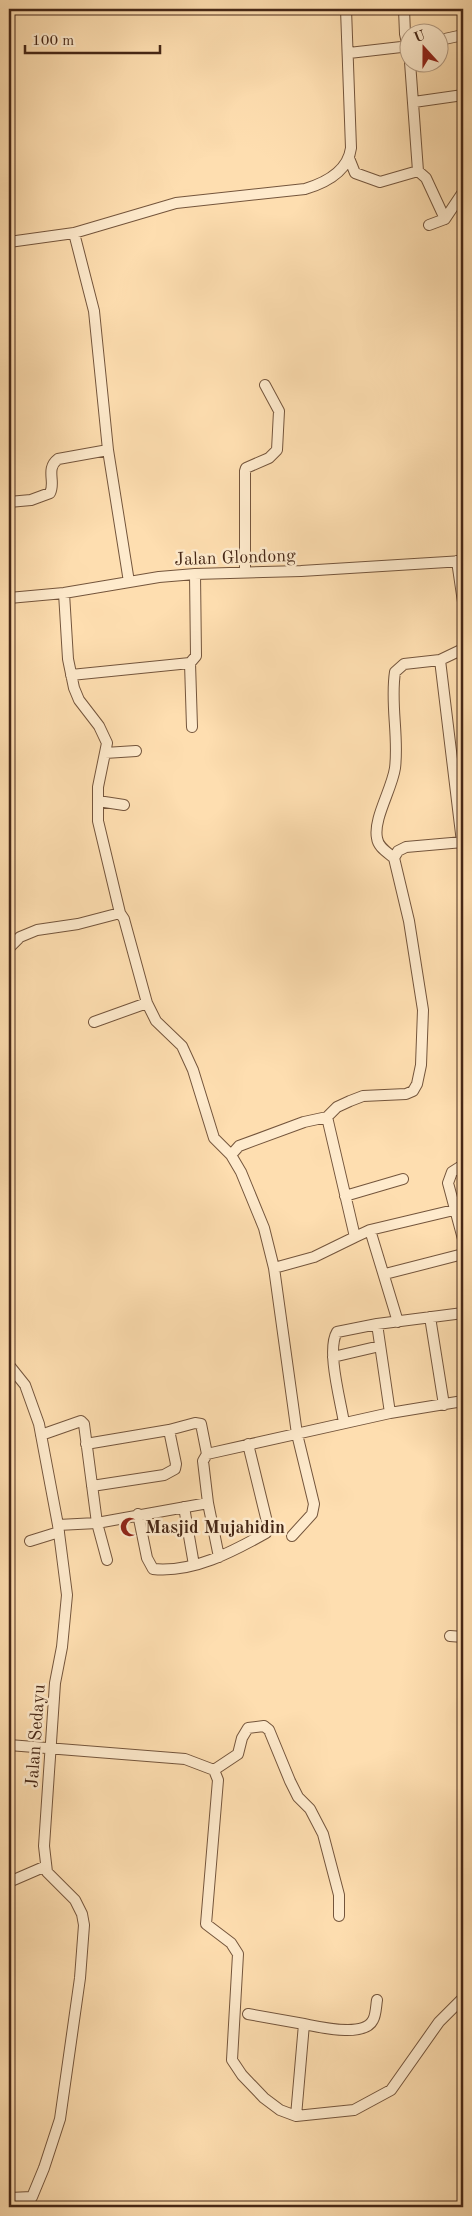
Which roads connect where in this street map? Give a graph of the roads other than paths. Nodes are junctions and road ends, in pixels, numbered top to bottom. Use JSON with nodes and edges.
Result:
{"nodes":[{"id":1,"x":346,"y":9,"type":"edge"},
{"id":2,"x":404,"y":9,"type":"edge"},
{"id":3,"x":405,"y":22,"type":"edge"},
{"id":4,"x":463,"y":35,"type":"edge"},
{"id":5,"x":450,"y":38,"type":"edge"},
{"id":6,"x":400,"y":47,"type":"edge"},
{"id":7,"x":349,"y":53,"type":"junction"},
{"id":8,"x":411,"y":72,"type":"edge"},
{"id":9,"x":463,"y":95,"type":"edge"},
{"id":10,"x":414,"y":102,"type":"junction"},
{"id":11,"x":349,"y":158,"type":"junction"},
{"id":12,"x":418,"y":170,"type":"junction"},
{"id":13,"x":463,"y":192,"type":"edge"},
{"id":14,"x":445,"y":219,"type":"junction"},
{"id":15,"x":429,"y":225,"type":"dead end"},
{"id":16,"x":74,"y":233,"type":"junction"},
{"id":17,"x":9,"y":242,"type":"edge"},
{"id":18,"x":265,"y":385,"type":"dead end"},
{"id":19,"x":108,"y":450,"type":"junction"},
{"id":20,"x":9,"y":502,"type":"edge"},
{"id":21,"x":460,"y":561,"type":"edge"},
{"id":22,"x":245,"y":572,"type":"junction"},
{"id":23,"x":195,"y":574,"type":"junction"},
{"id":24,"x":129,"y":582,"type":"junction"},
{"id":25,"x":64,"y":593,"type":"junction"},
{"id":26,"x":9,"y":598,"type":"edge"},
{"id":27,"x":463,"y":602,"type":"edge"},
{"id":28,"x":463,"y":650,"type":"edge"},
{"id":29,"x":440,"y":660,"type":"junction"},
{"id":30,"x":190,"y":663,"type":"junction"},
{"id":31,"x":71,"y":675,"type":"junction"},
{"id":32,"x":192,"y":727,"type":"dead end"},
{"id":33,"x":136,"y":751,"type":"dead end"},
{"id":34,"x":105,"y":753,"type":"junction"},
{"id":35,"x":98,"y":801,"type":"junction"},
{"id":36,"x":124,"y":805,"type":"dead end"},
{"id":37,"x":463,"y":842,"type":"edge"},
{"id":38,"x":394,"y":858,"type":"junction"},
{"id":39,"x":120,"y":913,"type":"junction"},
{"id":40,"x":9,"y":948,"type":"edge"},
{"id":41,"x":147,"y":1003,"type":"junction"},
{"id":42,"x":94,"y":1022,"type":"dead end"},
{"id":43,"x":326,"y":1117,"type":"junction"},
{"id":44,"x":231,"y":1155,"type":"junction"},
{"id":45,"x":463,"y":1165,"type":"edge"},
{"id":46,"x":403,"y":1179,"type":"dead end"},
{"id":47,"x":345,"y":1196,"type":"junction"},
{"id":48,"x":454,"y":1210,"type":"junction"},
{"id":49,"x":370,"y":1230,"type":"junction"},
{"id":50,"x":355,"y":1237,"type":"junction"},
{"id":51,"x":463,"y":1239,"type":"edge"},
{"id":52,"x":463,"y":1254,"type":"edge"},
{"id":53,"x":274,"y":1268,"type":"junction"},
{"id":54,"x":385,"y":1274,"type":"junction"},
{"id":55,"x":463,"y":1313,"type":"edge"},
{"id":56,"x":430,"y":1316,"type":"junction"},
{"id":57,"x":398,"y":1322,"type":"junction"},
{"id":58,"x":377,"y":1324,"type":"junction"},
{"id":59,"x":380,"y":1346,"type":"junction"},
{"id":60,"x":333,"y":1357,"type":"junction"},
{"id":61,"x":9,"y":1365,"type":"edge"},
{"id":62,"x":463,"y":1402,"type":"edge"},
{"id":63,"x":444,"y":1405,"type":"junction"},
{"id":64,"x":390,"y":1412,"type":"junction"},
{"id":65,"x":344,"y":1423,"type":"junction"},
{"id":66,"x":169,"y":1430,"type":"junction"},
{"id":67,"x":297,"y":1434,"type":"junction"},
{"id":68,"x":41,"y":1435,"type":"junction"},
{"id":69,"x":86,"y":1444,"type":"junction"},
{"id":70,"x":248,"y":1444,"type":"junction"},
{"id":71,"x":207,"y":1454,"type":"junction"},
{"id":72,"x":92,"y":1486,"type":"junction"},
{"id":73,"x":208,"y":1503,"type":"junction"},
{"id":74,"x":184,"y":1507,"type":"junction"},
{"id":75,"x":138,"y":1514,"type":"junction"},
{"id":76,"x":97,"y":1523,"type":"junction"},
{"id":77,"x":58,"y":1528,"type":"junction"},
{"id":78,"x":292,"y":1536,"type":"dead end"},
{"id":79,"x":30,"y":1541,"type":"dead end"},
{"id":80,"x":219,"y":1557,"type":"junction"},
{"id":81,"x":107,"y":1560,"type":"dead end"},
{"id":82,"x":194,"y":1565,"type":"junction"},
{"id":83,"x":450,"y":1636,"type":"dead end"},
{"id":84,"x":463,"y":1637,"type":"edge"},
{"id":85,"x":9,"y":1745,"type":"edge"},
{"id":86,"x":50,"y":1747,"type":"junction"},
{"id":87,"x":214,"y":1770,"type":"junction"},
{"id":88,"x":46,"y":1866,"type":"junction"},
{"id":89,"x":9,"y":1882,"type":"edge"},
{"id":90,"x":339,"y":1916,"type":"dead end"},
{"id":91,"x":463,"y":1998,"type":"edge"},
{"id":92,"x":377,"y":2000,"type":"dead end"},
{"id":93,"x":248,"y":2014,"type":"dead end"},
{"id":94,"x":304,"y":2024,"type":"junction"},
{"id":95,"x":296,"y":2116,"type":"junction"},
{"id":96,"x":9,"y":2198,"type":"edge"},
{"id":97,"x":30,"y":2202,"type":"edge"}],
"edges":[{"from":1,"to":7,"type":"street"},
{"from":2,"to":3,"type":"street"},
{"from":4,"to":5,"type":"street"},
{"from":6,"to":7,"type":"street"},
{"from":7,"to":11,"type":"street"},
{"from":8,"to":10,"type":"street"},
{"from":9,"to":10,"type":"street"},
{"from":10,"to":12,"type":"street"},
{"from":11,"to":12,"type":"street"},
{"from":11,"to":16,"type":"street"},
{"from":12,"to":14,"type":"street"},
{"from":13,"to":14,"type":"street"},
{"from":14,"to":15,"type":"street"},
{"from":16,"to":17,"type":"street"},
{"from":16,"to":19,"type":"street"},
{"from":18,"to":22,"type":"street"},
{"from":19,"to":20,"type":"street"},
{"from":19,"to":24,"type":"street"},
{"from":21,"to":22,"type":"street","name":"Jalan Glondong"},
{"from":21,"to":27,"type":"street"},
{"from":22,"to":23,"type":"street","name":"Jalan Glondong"},
{"from":23,"to":24,"type":"street","name":"Jalan Glondong"},
{"from":23,"to":30,"type":"street"},
{"from":24,"to":25,"type":"street","name":"Jalan Glondong"},
{"from":25,"to":26,"type":"street","name":"Jalan Glondong"},
{"from":25,"to":31,"type":"street"},
{"from":28,"to":29,"type":"street"},
{"from":29,"to":37,"type":"street"},
{"from":29,"to":38,"type":"street"},
{"from":30,"to":31,"type":"street"},
{"from":30,"to":32,"type":"street"},
{"from":31,"to":34,"type":"street"},
{"from":33,"to":34,"type":"street"},
{"from":34,"to":35,"type":"street"},
{"from":35,"to":36,"type":"street"},
{"from":35,"to":39,"type":"street"},
{"from":37,"to":38,"type":"street"},
{"from":38,"to":43,"type":"street"},
{"from":39,"to":40,"type":"street"},
{"from":39,"to":41,"type":"street"},
{"from":41,"to":42,"type":"street"},
{"from":41,"to":44,"type":"street"},
{"from":43,"to":44,"type":"street"},
{"from":43,"to":47,"type":"street"},
{"from":44,"to":53,"type":"street"},
{"from":45,"to":48,"type":"street"},
{"from":46,"to":47,"type":"street"},
{"from":47,"to":50,"type":"street"},
{"from":48,"to":49,"type":"street"},
{"from":48,"to":51,"type":"street"},
{"from":49,"to":50,"type":"street"},
{"from":49,"to":54,"type":"street"},
{"from":50,"to":53,"type":"street"},
{"from":52,"to":54,"type":"street"},
{"from":53,"to":67,"type":"street"},
{"from":54,"to":57,"type":"street"},
{"from":55,"to":56,"type":"street"},
{"from":56,"to":57,"type":"street"},
{"from":56,"to":63,"type":"street"},
{"from":57,"to":58,"type":"street"},
{"from":58,"to":59,"type":"street"},
{"from":58,"to":60,"type":"street"},
{"from":59,"to":60,"type":"street"},
{"from":59,"to":64,"type":"street"},
{"from":60,"to":65,"type":"street"},
{"from":61,"to":68,"type":"street","name":"Jalan Sedayu"},
{"from":62,"to":63,"type":"street"},
{"from":63,"to":64,"type":"street"},
{"from":64,"to":65,"type":"street"},
{"from":65,"to":67,"type":"street"},
{"from":66,"to":69,"type":"street"},
{"from":66,"to":71,"type":"street"},
{"from":66,"to":72,"type":"street"},
{"from":67,"to":70,"type":"street"},
{"from":67,"to":78,"type":"street"},
{"from":68,"to":69,"type":"street"},
{"from":68,"to":77,"type":"street","name":"Jalan Sedayu"},
{"from":69,"to":72,"type":"street"},
{"from":70,"to":71,"type":"street"},
{"from":70,"to":80,"type":"street"},
{"from":71,"to":73,"type":"street"},
{"from":72,"to":76,"type":"street"},
{"from":73,"to":74,"type":"street"},
{"from":73,"to":80,"type":"street"},
{"from":74,"to":75,"type":"street"},
{"from":74,"to":82,"type":"street"},
{"from":75,"to":76,"type":"street"},
{"from":75,"to":82,"type":"street"},
{"from":76,"to":77,"type":"street"},
{"from":76,"to":81,"type":"street"},
{"from":77,"to":79,"type":"street"},
{"from":77,"to":86,"type":"street","name":"Jalan Sedayu"},
{"from":80,"to":82,"type":"street"},
{"from":83,"to":84,"type":"street"},
{"from":85,"to":86,"type":"street"},
{"from":86,"to":87,"type":"street"},
{"from":86,"to":88,"type":"street","name":"Jalan Sedayu"},
{"from":87,"to":90,"type":"street"},
{"from":87,"to":95,"type":"street"},
{"from":88,"to":89,"type":"street"},
{"from":88,"to":97,"type":"street"},
{"from":91,"to":95,"type":"street"},
{"from":92,"to":94,"type":"street"},
{"from":93,"to":94,"type":"street"},
{"from":94,"to":95,"type":"street"},
{"from":96,"to":97,"type":"street"}]}
